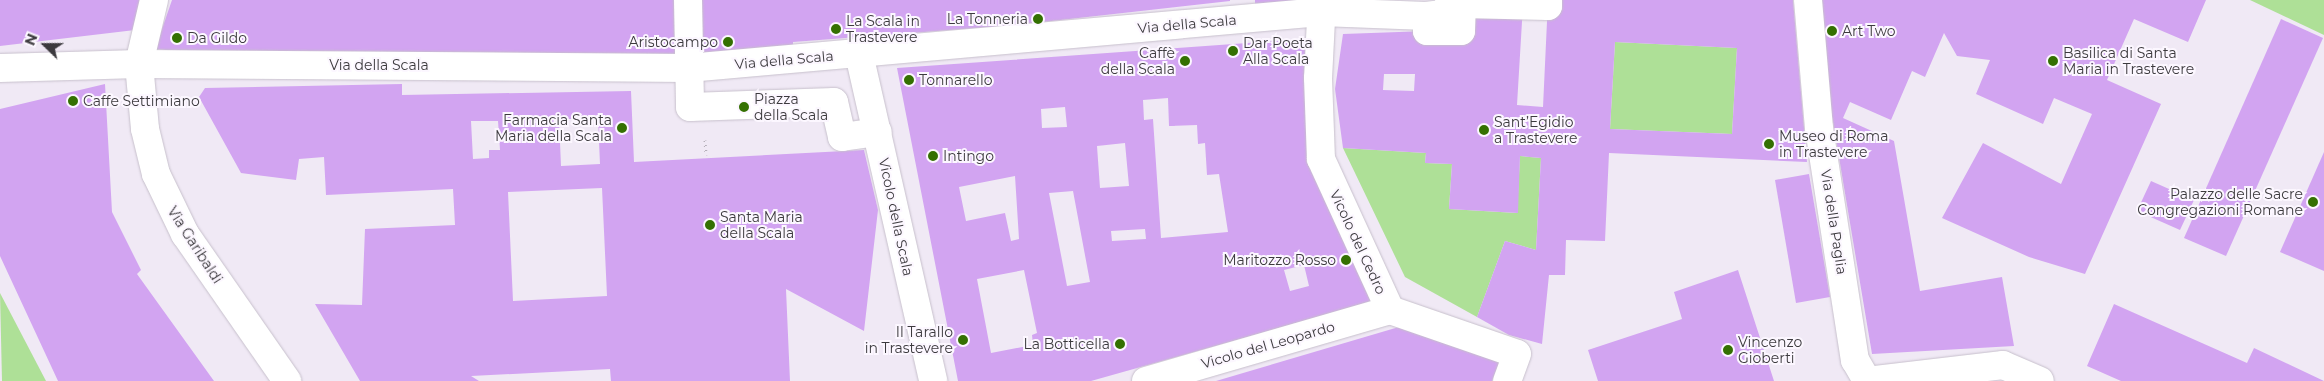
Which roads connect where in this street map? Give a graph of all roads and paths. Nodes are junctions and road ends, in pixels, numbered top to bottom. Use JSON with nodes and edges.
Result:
{"nodes":[{"id":1,"x":154,"y":0,"type":"edge"},
{"id":2,"x":688,"y":0,"type":"edge"},
{"id":3,"x":1452,"y":0,"type":"edge"},
{"id":4,"x":1548,"y":0,"type":"edge"},
{"id":5,"x":1808,"y":0,"type":"edge"},
{"id":6,"x":1321,"y":6,"type":"edge"},
{"id":7,"x":1426,"y":8,"type":"edge"},
{"id":8,"x":859,"y":54,"type":"junction"},
{"id":9,"x":139,"y":64,"type":"junction"},
{"id":10,"x":0,"y":68,"type":"edge"},
{"id":11,"x":688,"y":68,"type":"junction"},
{"id":12,"x":878,"y":132,"type":"junction"},
{"id":13,"x":1390,"y":310,"type":"junction"},
{"id":14,"x":287,"y":381,"type":"edge"},
{"id":15,"x":933,"y":381,"type":"edge"},
{"id":16,"x":1146,"y":381,"type":"edge"},
{"id":17,"x":1507,"y":381,"type":"edge"},
{"id":18,"x":1867,"y":381,"type":"edge"},
{"id":19,"x":2040,"y":381,"type":"edge"}],
"edges":[{"from":1,"to":9,"type":"street","name":"Via Garibaldi"},
{"from":2,"to":11,"type":"street"},
{"from":3,"to":7,"type":"street"},
{"from":4,"to":7,"type":"street"},
{"from":5,"to":18,"type":"street","name":"Via della Paglia"},
{"from":6,"to":7,"type":"street","name":"Via della Scala"},
{"from":6,"to":8,"type":"street","name":"Via della Scala"},
{"from":6,"to":13,"type":"street","name":"Vicolo del Cedro"},
{"from":8,"to":11,"type":"street","name":"Via della Scala"},
{"from":8,"to":12,"type":"street","name":"Vicolo della Scala"},
{"from":9,"to":10,"type":"street","name":"Via della Scala"},
{"from":9,"to":11,"type":"street","name":"Via della Scala"},
{"from":9,"to":14,"type":"street","name":"Via Garibaldi"},
{"from":11,"to":12,"type":"street"},
{"from":12,"to":15,"type":"street","name":"Vicolo della Scala"},
{"from":13,"to":16,"type":"street","name":"Vicolo del Leopardo"},
{"from":13,"to":17,"type":"street","name":"Vicolo del Cedro"},
{"from":18,"to":19,"type":"street"}]}
